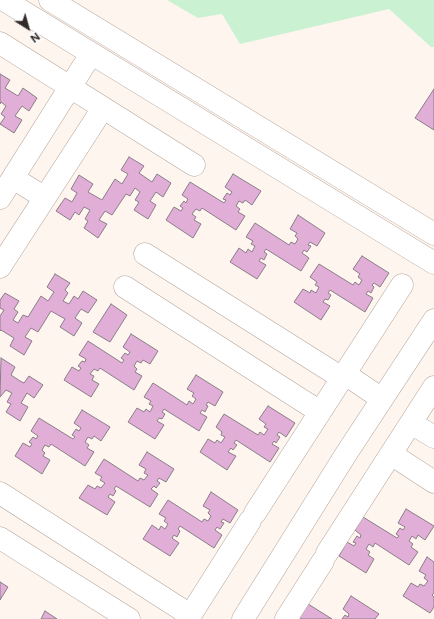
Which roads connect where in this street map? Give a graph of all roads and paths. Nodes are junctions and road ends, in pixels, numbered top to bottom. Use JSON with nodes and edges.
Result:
{"nodes":[{"id":1,"x":4,"y":0,"type":"edge"},
{"id":2,"x":50,"y":0,"type":"edge"},
{"id":3,"x":0,"y":43,"type":"edge"},
{"id":4,"x":91,"y":54,"type":"junction"},
{"id":5,"x":71,"y":88,"type":"junction"},
{"id":6,"x":104,"y":108,"type":"junction"},
{"id":7,"x":194,"y":165,"type":"dead end"},
{"id":8,"x":13,"y":178,"type":"junction"},
{"id":9,"x":0,"y":198,"type":"edge"},
{"id":10,"x":45,"y":198,"type":"junction"},
{"id":11,"x":434,"y":234,"type":"edge"},
{"id":12,"x":146,"y":254,"type":"dead end"},
{"id":13,"x":434,"y":263,"type":"edge"},
{"id":14,"x":0,"y":267,"type":"edge"},
{"id":15,"x":402,"y":285,"type":"dead end"},
{"id":16,"x":125,"y":287,"type":"dead end"},
{"id":17,"x":434,"y":320,"type":"edge"},
{"id":18,"x":343,"y":376,"type":"junction"},
{"id":19,"x":434,"y":387,"type":"edge"},
{"id":20,"x":382,"y":399,"type":"junction"},
{"id":21,"x":320,"y":412,"type":"junction"},
{"id":22,"x":411,"y":423,"type":"junction"},
{"id":23,"x":434,"y":438,"type":"edge"},
{"id":24,"x":391,"y":454,"type":"junction"},
{"id":25,"x":434,"y":482,"type":"edge"},
{"id":26,"x":0,"y":494,"type":"edge"},
{"id":27,"x":0,"y":538,"type":"edge"},
{"id":28,"x":193,"y":616,"type":"edge"},
{"id":29,"x":129,"y":619,"type":"edge"},
{"id":30,"x":243,"y":619,"type":"edge"},
{"id":31,"x":286,"y":619,"type":"edge"}],
"edges":[{"from":1,"to":4,"type":"street"},
{"from":2,"to":11,"type":"street"},
{"from":3,"to":5,"type":"street"},
{"from":4,"to":5,"type":"street"},
{"from":4,"to":13,"type":"street"},
{"from":5,"to":6,"type":"street"},
{"from":5,"to":8,"type":"street"},
{"from":6,"to":7,"type":"street"},
{"from":6,"to":10,"type":"street"},
{"from":8,"to":9,"type":"street"},
{"from":8,"to":10,"type":"street"},
{"from":10,"to":14,"type":"street"},
{"from":12,"to":18,"type":"street"},
{"from":15,"to":18,"type":"street"},
{"from":16,"to":21,"type":"street"},
{"from":17,"to":20,"type":"street"},
{"from":18,"to":20,"type":"street"},
{"from":18,"to":21,"type":"street"},
{"from":19,"to":22,"type":"street"},
{"from":20,"to":30,"type":"street"},
{"from":21,"to":28,"type":"street"},
{"from":22,"to":23,"type":"street"},
{"from":22,"to":24,"type":"street"},
{"from":24,"to":25,"type":"street"},
{"from":24,"to":31,"type":"street"},
{"from":26,"to":28,"type":"street"},
{"from":27,"to":29,"type":"street"}]}
